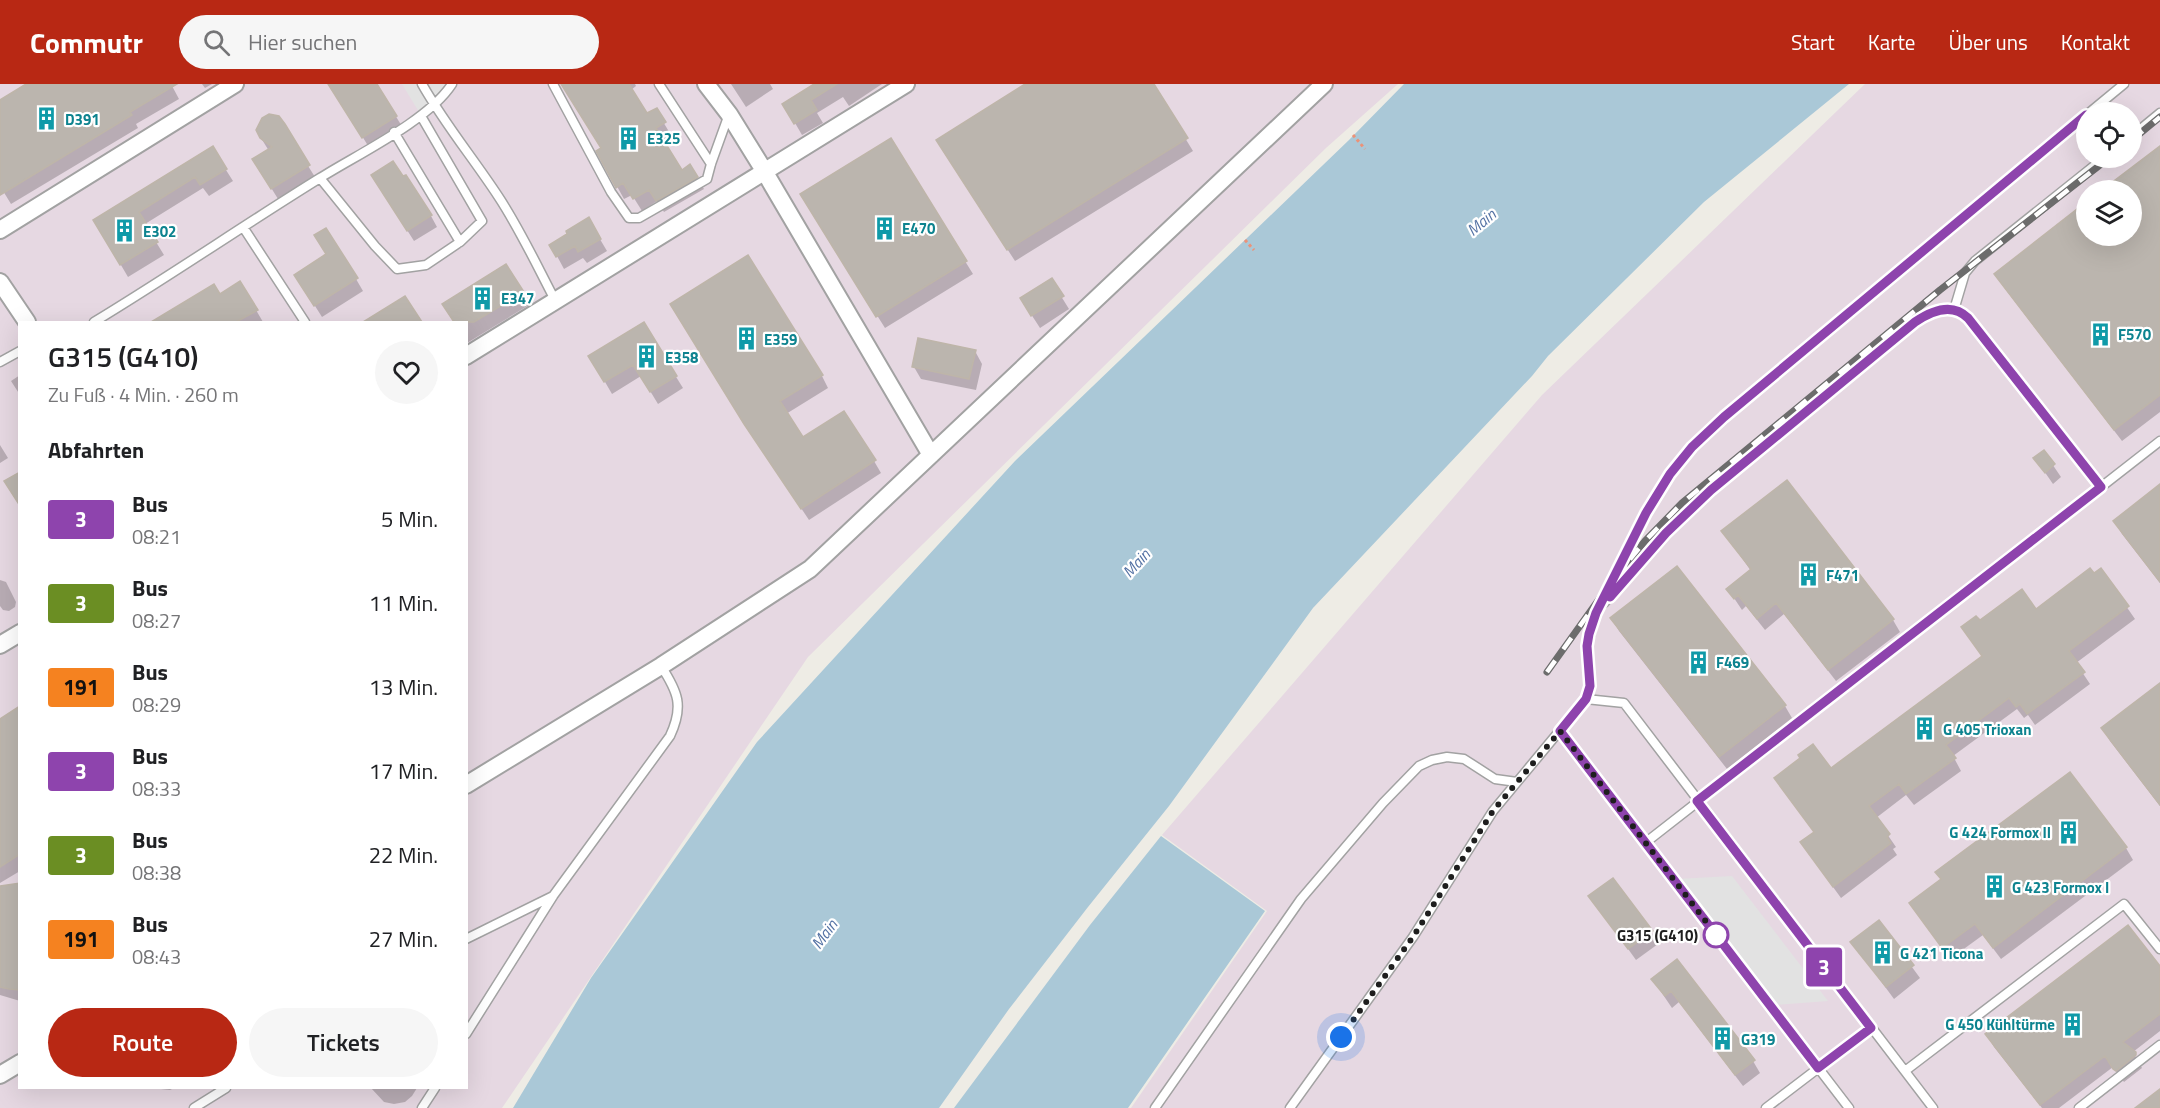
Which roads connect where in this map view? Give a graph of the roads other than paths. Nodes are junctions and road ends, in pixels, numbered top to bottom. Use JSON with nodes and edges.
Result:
{"nodes":[{"id":1,"x":235,"y":84,"type":"edge"},
{"id":2,"x":422,"y":84,"type":"edge"},
{"id":3,"x":452,"y":84,"type":"edge"},
{"id":4,"x":553,"y":84,"type":"edge"},
{"id":5,"x":659,"y":84,"type":"edge"},
{"id":6,"x":706,"y":84,"type":"edge"},
{"id":7,"x":906,"y":84,"type":"edge"},
{"id":8,"x":1324,"y":84,"type":"edge"},
{"id":9,"x":2124,"y":84,"type":"edge"},
{"id":10,"x":2102,"y":102,"type":"edge"},
{"id":11,"x":434,"y":104,"type":"junction"},
{"id":12,"x":2160,"y":113,"type":"edge"},
{"id":13,"x":729,"y":114,"type":"junction"},
{"id":14,"x":421,"y":116,"type":"junction"},
{"id":15,"x":2076,"y":124,"type":"edge"},
{"id":16,"x":2142,"y":128,"type":"edge"},
{"id":17,"x":394,"y":132,"type":"junction"},
{"id":18,"x":711,"y":164,"type":"junction"},
{"id":19,"x":2091,"y":168,"type":"edge"},
{"id":20,"x":765,"y":172,"type":"junction"},
{"id":21,"x":320,"y":178,"type":"junction"},
{"id":22,"x":243,"y":227,"type":"junction"},
{"id":23,"x":0,"y":230,"type":"edge"},
{"id":24,"x":460,"y":242,"type":"junction"},
{"id":25,"x":0,"y":282,"type":"edge"},
{"id":26,"x":556,"y":302,"type":"junction"},
{"id":27,"x":1954,"y":310,"type":"junction"},
{"id":28,"x":26,"y":321,"type":"edge"},
{"id":29,"x":96,"y":321,"type":"edge"},
{"id":30,"x":304,"y":321,"type":"edge"},
{"id":31,"x":18,"y":352,"type":"edge"},
{"id":32,"x":468,"y":355,"type":"edge"},
{"id":33,"x":0,"y":362,"type":"edge"},
{"id":34,"x":2160,"y":441,"type":"edge"},
{"id":35,"x":931,"y":455,"type":"junction"},
{"id":36,"x":2101,"y":487,"type":"junction"},
{"id":37,"x":1596,"y":613,"type":"junction"},
{"id":38,"x":18,"y":634,"type":"edge"},
{"id":39,"x":0,"y":645,"type":"edge"},
{"id":40,"x":661,"y":666,"type":"junction"},
{"id":41,"x":1586,"y":699,"type":"junction"},
{"id":42,"x":1560,"y":731,"type":"junction"},
{"id":43,"x":1516,"y":782,"type":"junction"},
{"id":44,"x":468,"y":784,"type":"edge"},
{"id":45,"x":1697,"y":801,"type":"junction"},
{"id":46,"x":1645,"y":843,"type":"junction"},
{"id":47,"x":553,"y":896,"type":"junction"},
{"id":48,"x":468,"y":938,"type":"edge"},
{"id":49,"x":2160,"y":949,"type":"edge"},
{"id":50,"x":1871,"y":1028,"type":"junction"},
{"id":51,"x":468,"y":1031,"type":"edge"},
{"id":52,"x":2160,"y":1045,"type":"edge"},
{"id":53,"x":18,"y":1064,"type":"edge"},
{"id":54,"x":1818,"y":1068,"type":"junction"},
{"id":55,"x":1905,"y":1071,"type":"junction"},
{"id":56,"x":0,"y":1075,"type":"edge"},
{"id":57,"x":224,"y":1089,"type":"edge"},
{"id":58,"x":434,"y":1089,"type":"edge"},
{"id":59,"x":194,"y":1108,"type":"edge"},
{"id":60,"x":422,"y":1108,"type":"edge"},
{"id":61,"x":1155,"y":1108,"type":"edge"},
{"id":62,"x":1290,"y":1108,"type":"edge"},
{"id":63,"x":1766,"y":1108,"type":"edge"},
{"id":64,"x":1849,"y":1108,"type":"edge"},
{"id":65,"x":1933,"y":1108,"type":"edge"},
{"id":66,"x":2079,"y":1108,"type":"edge"}],
"edges":[{"from":1,"to":23,"type":"street"},
{"from":2,"to":11,"type":"lane"},
{"from":3,"to":11,"type":"lane"},
{"from":4,"to":18,"type":"lane"},
{"from":5,"to":18,"type":"lane"},
{"from":6,"to":13,"type":"street"},
{"from":7,"to":20,"type":"street"},
{"from":8,"to":35,"type":"street"},
{"from":9,"to":10,"type":"lane"},
{"from":11,"to":14,"type":"lane"},
{"from":11,"to":26,"type":"lane"},
{"from":12,"to":16,"type":"lane"},
{"from":13,"to":18,"type":"lane"},
{"from":13,"to":20,"type":"street"},
{"from":14,"to":17,"type":"lane"},
{"from":14,"to":24,"type":"lane"},
{"from":15,"to":37,"type":"lane"},
{"from":17,"to":21,"type":"lane"},
{"from":17,"to":24,"type":"lane"},
{"from":19,"to":27,"type":"lane"},
{"from":20,"to":26,"type":"street"},
{"from":20,"to":35,"type":"street"},
{"from":21,"to":22,"type":"lane"},
{"from":21,"to":24,"type":"lane"},
{"from":22,"to":29,"type":"lane"},
{"from":22,"to":30,"type":"lane"},
{"from":25,"to":28,"type":"street"},
{"from":26,"to":32,"type":"street"},
{"from":27,"to":36,"type":"lane"},
{"from":27,"to":37,"type":"lane"},
{"from":31,"to":33,"type":"lane"},
{"from":34,"to":36,"type":"lane"},
{"from":35,"to":40,"type":"street"},
{"from":36,"to":45,"type":"lane"},
{"from":37,"to":41,"type":"lane"},
{"from":38,"to":39,"type":"street"},
{"from":40,"to":44,"type":"street"},
{"from":40,"to":47,"type":"lane"},
{"from":41,"to":42,"type":"lane"},
{"from":41,"to":45,"type":"lane"},
{"from":42,"to":43,"type":"lane"},
{"from":42,"to":46,"type":"lane"},
{"from":43,"to":61,"type":"lane"},
{"from":43,"to":62,"type":"lane"},
{"from":45,"to":46,"type":"lane"},
{"from":45,"to":50,"type":"lane"},
{"from":46,"to":54,"type":"lane"},
{"from":47,"to":48,"type":"lane"},
{"from":47,"to":51,"type":"lane"},
{"from":49,"to":55,"type":"lane"},
{"from":50,"to":54,"type":"lane"},
{"from":50,"to":55,"type":"lane"},
{"from":52,"to":66,"type":"lane"},
{"from":53,"to":56,"type":"street"},
{"from":54,"to":63,"type":"lane"},
{"from":54,"to":64,"type":"lane"},
{"from":55,"to":65,"type":"lane"},
{"from":57,"to":59,"type":"lane"},
{"from":58,"to":60,"type":"lane"}]}
